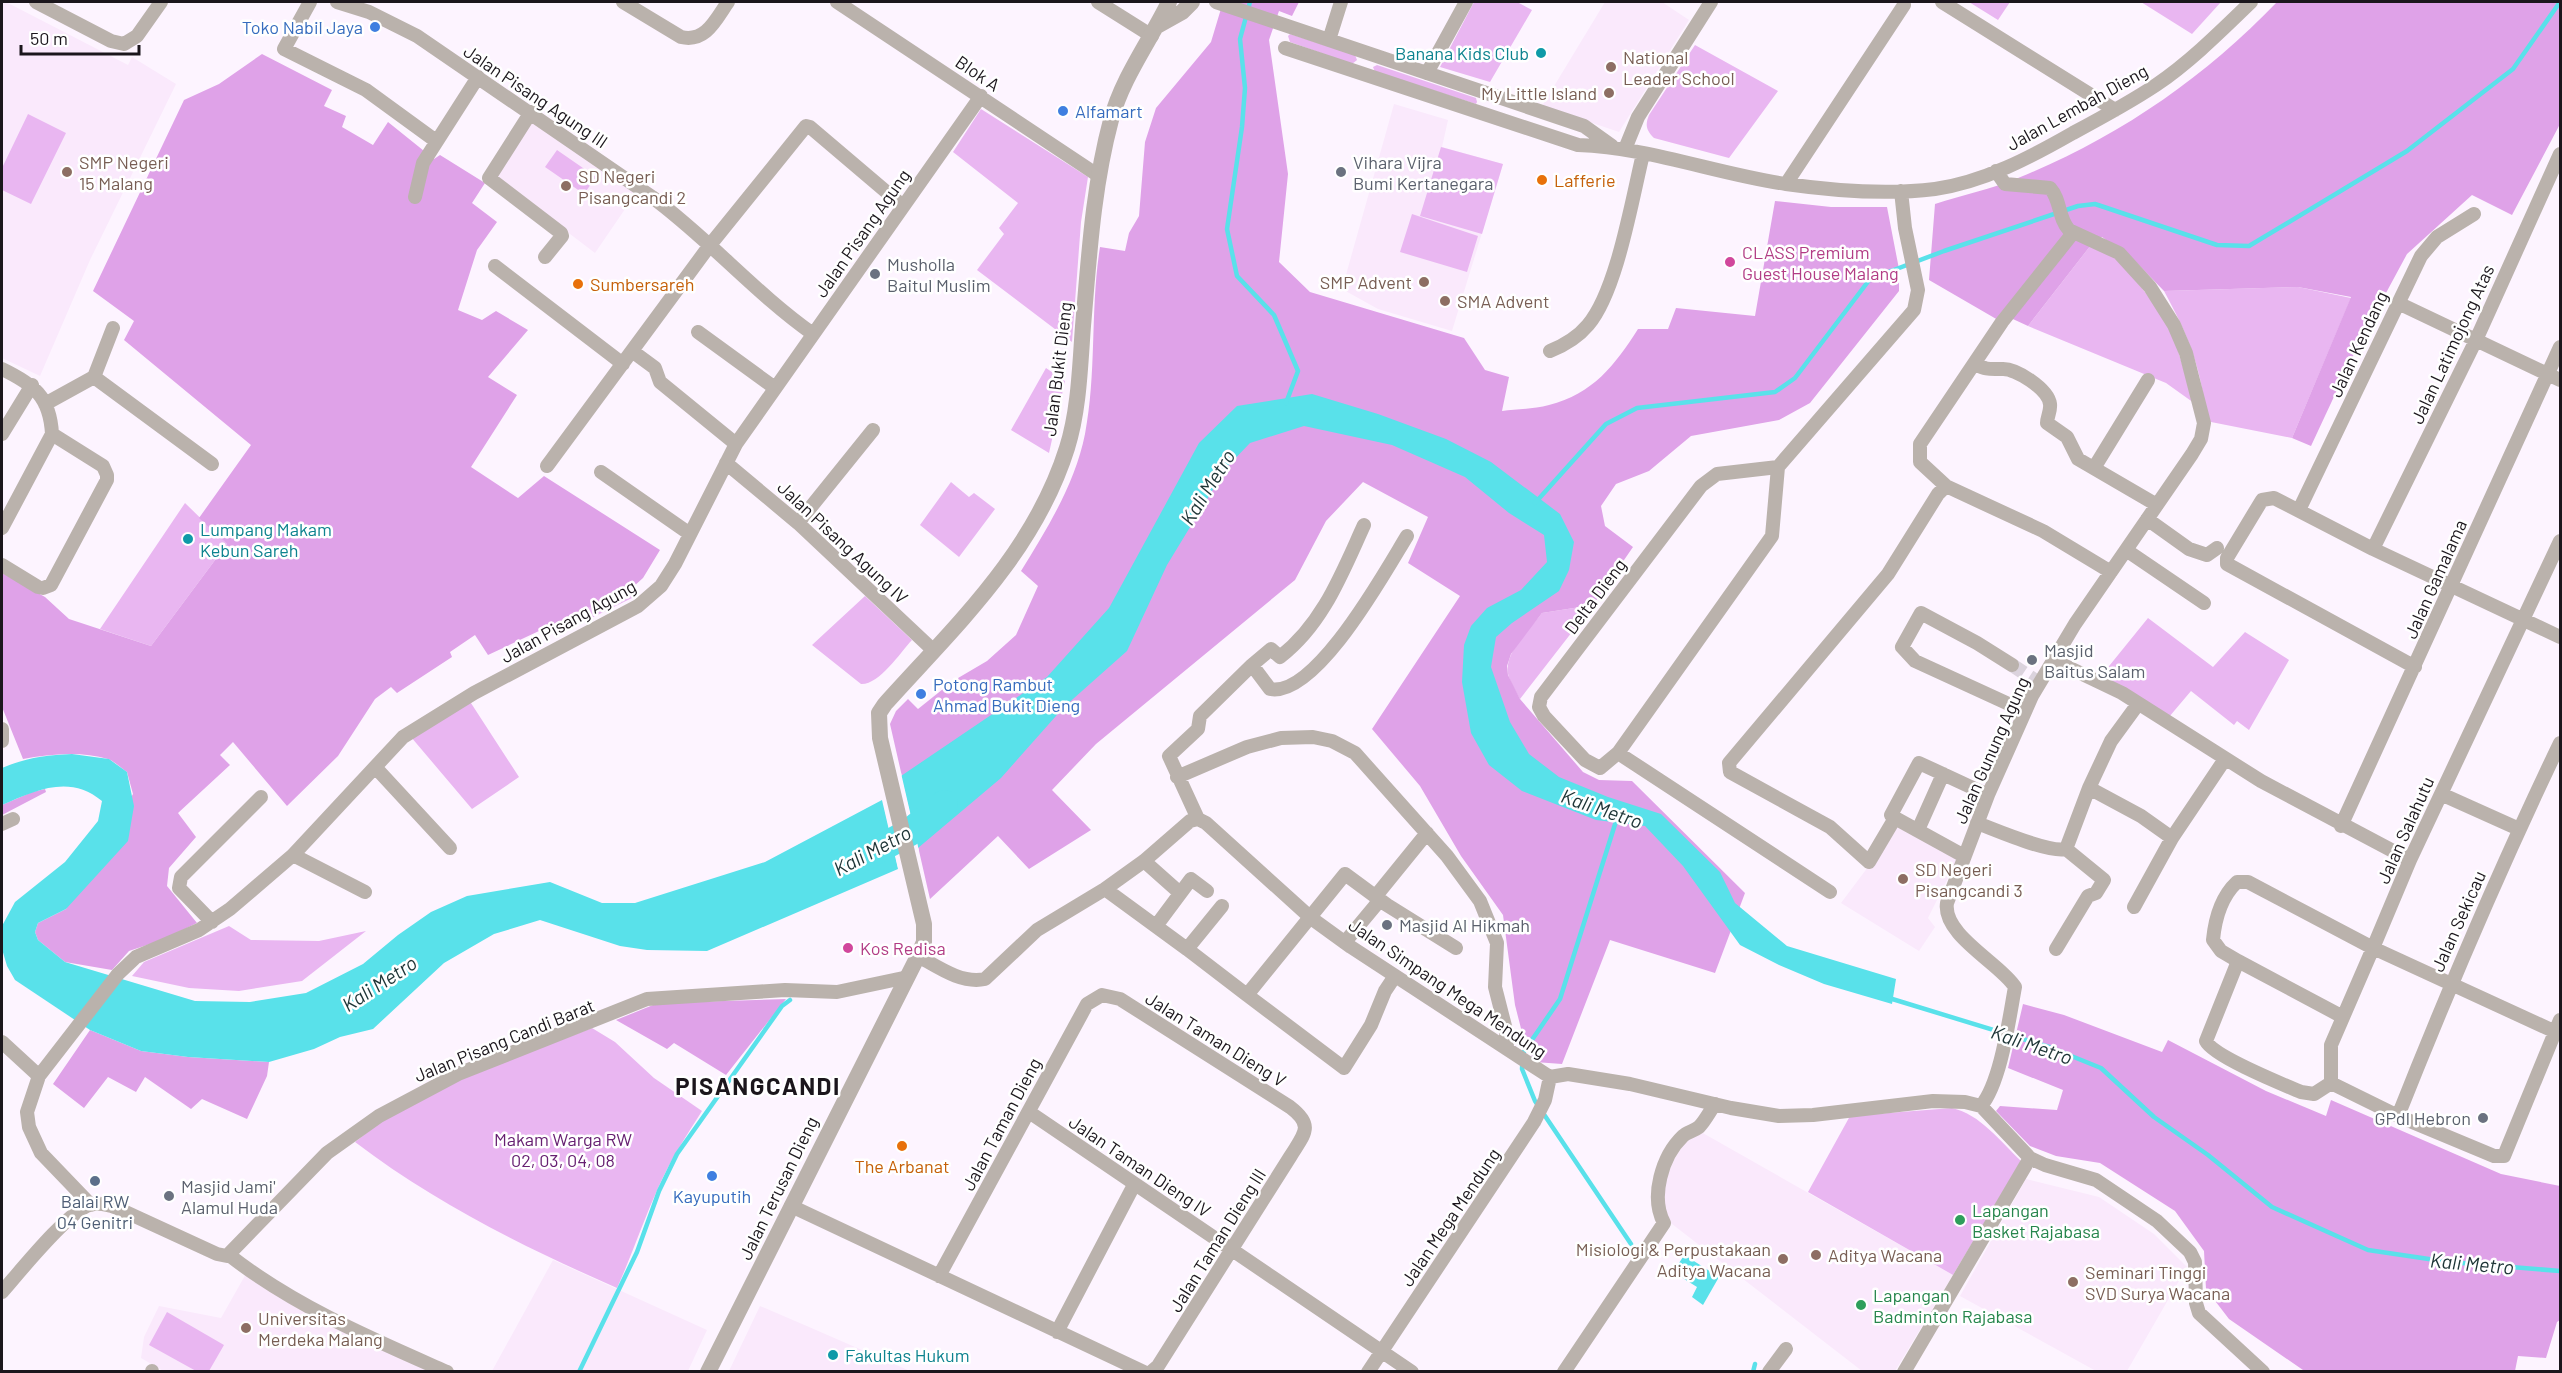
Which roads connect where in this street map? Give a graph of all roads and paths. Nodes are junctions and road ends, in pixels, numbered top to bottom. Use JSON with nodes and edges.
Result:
{"nodes":[{"id":1,"x":36,"y":2,"type":"edge"},
{"id":2,"x":161,"y":2,"type":"edge"},
{"id":3,"x":310,"y":2,"type":"edge"},
{"id":4,"x":337,"y":2,"type":"edge"},
{"id":5,"x":623,"y":2,"type":"edge"},
{"id":6,"x":728,"y":2,"type":"edge"},
{"id":7,"x":837,"y":2,"type":"edge"},
{"id":8,"x":1098,"y":2,"type":"edge"},
{"id":9,"x":1168,"y":2,"type":"edge"},
{"id":10,"x":1192,"y":2,"type":"edge"},
{"id":11,"x":1341,"y":2,"type":"edge"},
{"id":12,"x":1466,"y":2,"type":"edge"},
{"id":13,"x":1711,"y":2,"type":"edge"},
{"id":14,"x":1942,"y":2,"type":"edge"},
{"id":15,"x":2251,"y":2,"type":"edge"},
{"id":16,"x":1220,"y":3,"type":"edge"},
{"id":17,"x":1904,"y":5,"type":"dead end"},
{"id":18,"x":1154,"y":31,"type":"junction"},
{"id":19,"x":1329,"y":40,"type":"junction"},
{"id":20,"x":1285,"y":48,"type":"dead end"},
{"id":21,"x":1369,"y":53,"type":"junction"},
{"id":22,"x":1362,"y":73,"type":"junction"},
{"id":23,"x":1427,"y":73,"type":"junction"},
{"id":24,"x":478,"y":77,"type":"junction"},
{"id":25,"x":981,"y":96,"type":"junction"},
{"id":26,"x":1492,"y":96,"type":"junction"},
{"id":27,"x":2115,"y":110,"type":"junction"},
{"id":28,"x":531,"y":112,"type":"junction"},
{"id":29,"x":1486,"y":114,"type":"junction"},
{"id":30,"x":1584,"y":126,"type":"junction"},
{"id":31,"x":436,"y":141,"type":"junction"},
{"id":32,"x":1578,"y":145,"type":"junction"},
{"id":33,"x":1619,"y":148,"type":"junction"},
{"id":34,"x":1643,"y":153,"type":"junction"},
{"id":35,"x":2560,"y":154,"type":"edge"},
{"id":36,"x":1996,"y":171,"type":"junction"},
{"id":37,"x":1099,"y":176,"type":"junction"},
{"id":38,"x":1786,"y":184,"type":"junction"},
{"id":39,"x":1901,"y":191,"type":"junction"},
{"id":40,"x":415,"y":197,"type":"dead end"},
{"id":41,"x":903,"y":206,"type":"junction"},
{"id":42,"x":2474,"y":214,"type":"dead end"},
{"id":43,"x":2068,"y":229,"type":"junction"},
{"id":44,"x":710,"y":245,"type":"junction"},
{"id":45,"x":545,"y":257,"type":"dead end"},
{"id":46,"x":495,"y":266,"type":"dead end"},
{"id":47,"x":2398,"y":303,"type":"junction"},
{"id":48,"x":113,"y":328,"type":"dead end"},
{"id":49,"x":698,"y":332,"type":"dead end"},
{"id":50,"x":813,"y":334,"type":"junction"},
{"id":51,"x":2475,"y":340,"type":"junction"},
{"id":52,"x":2560,"y":347,"type":"edge"},
{"id":53,"x":632,"y":351,"type":"junction"},
{"id":54,"x":1550,"y":351,"type":"dead end"},
{"id":55,"x":623,"y":364,"type":"junction"},
{"id":56,"x":1974,"y":364,"type":"junction"},
{"id":57,"x":2,"y":369,"type":"edge"},
{"id":58,"x":94,"y":377,"type":"junction"},
{"id":59,"x":2554,"y":377,"type":"edge"},
{"id":60,"x":2148,"y":380,"type":"dead end"},
{"id":61,"x":32,"y":385,"type":"junction"},
{"id":62,"x":775,"y":388,"type":"junction"},
{"id":63,"x":45,"y":404,"type":"junction"},
{"id":64,"x":873,"y":430,"type":"dead end"},
{"id":65,"x":2,"y":434,"type":"edge"},
{"id":66,"x":52,"y":434,"type":"junction"},
{"id":67,"x":736,"y":444,"type":"junction"},
{"id":68,"x":726,"y":463,"type":"junction"},
{"id":69,"x":212,"y":464,"type":"dead end"},
{"id":70,"x":547,"y":465,"type":"dead end"},
{"id":71,"x":1778,"y":467,"type":"junction"},
{"id":72,"x":2094,"y":468,"type":"junction"},
{"id":73,"x":601,"y":472,"type":"dead end"},
{"id":74,"x":1946,"y":486,"type":"junction"},
{"id":75,"x":2157,"y":505,"type":"junction"},
{"id":76,"x":2299,"y":510,"type":"junction"},
{"id":77,"x":2147,"y":519,"type":"junction"},
{"id":78,"x":798,"y":523,"type":"junction"},
{"id":79,"x":1364,"y":525,"type":"dead end"},
{"id":80,"x":2,"y":528,"type":"edge"},
{"id":81,"x":690,"y":534,"type":"junction"},
{"id":82,"x":1407,"y":536,"type":"dead end"},
{"id":83,"x":2560,"y":541,"type":"edge"},
{"id":84,"x":2217,"y":548,"type":"dead end"},
{"id":85,"x":2373,"y":549,"type":"junction"},
{"id":86,"x":2126,"y":550,"type":"junction"},
{"id":87,"x":2,"y":565,"type":"edge"},
{"id":88,"x":2111,"y":572,"type":"junction"},
{"id":89,"x":2450,"y":586,"type":"junction"},
{"id":90,"x":2204,"y":603,"type":"dead end"},
{"id":91,"x":2524,"y":619,"type":"junction"},
{"id":92,"x":2560,"y":637,"type":"edge"},
{"id":93,"x":933,"y":650,"type":"junction"},
{"id":94,"x":2054,"y":660,"type":"junction"},
{"id":95,"x":1252,"y":665,"type":"junction"},
{"id":96,"x":2012,"y":665,"type":"tunnel mouth"},
{"id":97,"x":2415,"y":667,"type":"junction"},
{"id":98,"x":2138,"y":704,"type":"junction"},
{"id":99,"x":2024,"y":711,"type":"junction"},
{"id":100,"x":2,"y":729,"type":"edge"},
{"id":101,"x":2,"y":741,"type":"edge"},
{"id":102,"x":2560,"y":743,"type":"edge"},
{"id":103,"x":1618,"y":753,"type":"junction"},
{"id":104,"x":2224,"y":759,"type":"junction"},
{"id":105,"x":376,"y":768,"type":"junction"},
{"id":106,"x":1943,"y":774,"type":"junction"},
{"id":107,"x":1177,"y":777,"type":"junction"},
{"id":108,"x":2089,"y":788,"type":"junction"},
{"id":109,"x":2441,"y":794,"type":"junction"},
{"id":110,"x":1988,"y":795,"type":"junction"},
{"id":111,"x":261,"y":797,"type":"dead end"},
{"id":112,"x":1895,"y":818,"type":"junction"},
{"id":113,"x":1198,"y":819,"type":"junction"},
{"id":114,"x":1977,"y":823,"type":"junction"},
{"id":115,"x":2341,"y":825,"type":"junction"},
{"id":116,"x":2519,"y":829,"type":"junction"},
{"id":117,"x":1918,"y":830,"type":"junction"},
{"id":118,"x":1427,"y":833,"type":"junction"},
{"id":119,"x":2172,"y":838,"type":"junction"},
{"id":120,"x":450,"y":848,"type":"dead end"},
{"id":121,"x":2064,"y":850,"type":"junction"},
{"id":122,"x":293,"y":855,"type":"junction"},
{"id":123,"x":1964,"y":856,"type":"junction"},
{"id":124,"x":2410,"y":860,"type":"junction"},
{"id":125,"x":1144,"y":861,"type":"junction"},
{"id":126,"x":1105,"y":889,"type":"junction"},
{"id":127,"x":1207,"y":891,"type":"dead end"},
{"id":128,"x":364,"y":892,"type":"dead end"},
{"id":129,"x":1830,"y":892,"type":"dead end"},
{"id":130,"x":1180,"y":893,"type":"junction"},
{"id":131,"x":1378,"y":899,"type":"junction"},
{"id":132,"x":1222,"y":906,"type":"dead end"},
{"id":133,"x":2134,"y":907,"type":"dead end"},
{"id":134,"x":1311,"y":918,"type":"junction"},
{"id":135,"x":212,"y":922,"type":"junction"},
{"id":136,"x":924,"y":924,"type":"joint"},
{"id":137,"x":1156,"y":926,"type":"junction"},
{"id":138,"x":1345,"y":942,"type":"junction"},
{"id":139,"x":1456,"y":948,"type":"dead end"},
{"id":140,"x":2373,"y":948,"type":"junction"},
{"id":141,"x":1187,"y":949,"type":"junction"},
{"id":142,"x":2056,"y":949,"type":"dead end"},
{"id":143,"x":918,"y":956,"type":"junction"},
{"id":144,"x":2238,"y":961,"type":"junction"},
{"id":145,"x":1395,"y":976,"type":"junction"},
{"id":146,"x":908,"y":977,"type":"junction"},
{"id":147,"x":2450,"y":985,"type":"junction"},
{"id":148,"x":1102,"y":995,"type":"joint"},
{"id":149,"x":1247,"y":995,"type":"junction"},
{"id":150,"x":2343,"y":1017,"type":"junction"},
{"id":151,"x":2559,"y":1028,"type":"edge"},
{"id":152,"x":2,"y":1042,"type":"edge"},
{"id":153,"x":1511,"y":1052,"type":"junction"},
{"id":154,"x":39,"y":1076,"type":"junction"},
{"id":155,"x":1550,"y":1077,"type":"junction"},
{"id":156,"x":2331,"y":1083,"type":"junction"},
{"id":157,"x":1715,"y":1104,"type":"junction"},
{"id":158,"x":1981,"y":1106,"type":"junction"},
{"id":159,"x":1029,"y":1112,"type":"junction"},
{"id":160,"x":2398,"y":1116,"type":"junction"},
{"id":161,"x":1305,"y":1123,"type":"joint"},
{"id":162,"x":2030,"y":1158,"type":"junction"},
{"id":163,"x":1134,"y":1185,"type":"junction"},
{"id":164,"x":90,"y":1204,"type":"junction"},
{"id":165,"x":791,"y":1206,"type":"junction"},
{"id":166,"x":1233,"y":1249,"type":"junction"},
{"id":167,"x":229,"y":1255,"type":"junction"},
{"id":168,"x":939,"y":1276,"type":"junction"},
{"id":169,"x":2,"y":1292,"type":"edge"},
{"id":170,"x":1057,"y":1332,"type":"junction"},
{"id":171,"x":1786,"y":1348,"type":"dead end"},
{"id":172,"x":1382,"y":1351,"type":"junction"},
{"id":173,"x":447,"y":1371,"type":"edge"},
{"id":174,"x":708,"y":1371,"type":"edge"},
{"id":175,"x":1144,"y":1371,"type":"edge"},
{"id":176,"x":1151,"y":1371,"type":"edge"},
{"id":177,"x":1368,"y":1371,"type":"edge"},
{"id":178,"x":1412,"y":1371,"type":"edge"},
{"id":179,"x":1564,"y":1371,"type":"edge"},
{"id":180,"x":1769,"y":1371,"type":"edge"},
{"id":181,"x":1904,"y":1371,"type":"edge"},
{"id":182,"x":2263,"y":1371,"type":"edge"}],
"edges":[{"from":1,"to":2,"type":"street"},
{"from":3,"to":31,"type":"street"},
{"from":4,"to":24,"type":"street","name":"Jalan Pisang Agung III"},
{"from":5,"to":6,"type":"street"},
{"from":7,"to":25,"type":"street","name":"Blok A"},
{"from":8,"to":18,"type":"street"},
{"from":9,"to":18,"type":"street","name":"Jalan Bukit Dieng"},
{"from":10,"to":18,"type":"street","name":"Jalan Bukit Dieng"},
{"from":11,"to":19,"type":"street"},
{"from":12,"to":23,"type":"street"},
{"from":13,"to":33,"type":"street"},
{"from":14,"to":27,"type":"street"},
{"from":15,"to":27,"type":"street","name":"Jalan Lembah Dieng"},
{"from":16,"to":19,"type":"street"},
{"from":17,"to":38,"type":"street"},
{"from":18,"to":37,"type":"street","name":"Jalan Bukit Dieng"},
{"from":19,"to":21,"type":"street"},
{"from":20,"to":22,"type":"street"},
{"from":21,"to":22,"type":"street"},
{"from":21,"to":23,"type":"street"},
{"from":22,"to":29,"type":"street"},
{"from":23,"to":26,"type":"street"},
{"from":24,"to":28,"type":"street","name":"Jalan Pisang Agung III"},
{"from":24,"to":31,"type":"street"},
{"from":25,"to":37,"type":"street","name":"Blok A"},
{"from":25,"to":41,"type":"street","name":"Jalan Pisang Agung"},
{"from":26,"to":29,"type":"street"},
{"from":26,"to":30,"type":"street"},
{"from":27,"to":36,"type":"street","name":"Jalan Lembah Dieng"},
{"from":28,"to":44,"type":"street","name":"Jalan Pisang Agung III"},
{"from":28,"to":45,"type":"street"},
{"from":29,"to":32,"type":"street"},
{"from":30,"to":32,"type":"street"},
{"from":30,"to":33,"type":"street"},
{"from":31,"to":40,"type":"street"},
{"from":32,"to":33,"type":"street"},
{"from":33,"to":34,"type":"street","name":"Jalan Lembah Dieng"},
{"from":34,"to":38,"type":"street","name":"Jalan Lembah Dieng"},
{"from":34,"to":54,"type":"street"},
{"from":35,"to":51,"type":"street","name":"Jalan Latimojong Atas"},
{"from":36,"to":39,"type":"street","name":"Jalan Lembah Dieng"},
{"from":36,"to":43,"type":"street"},
{"from":37,"to":93,"type":"street","name":"Jalan Bukit Dieng"},
{"from":38,"to":39,"type":"street","name":"Jalan Lembah Dieng"},
{"from":39,"to":71,"type":"street"},
{"from":41,"to":44,"type":"street"},
{"from":41,"to":50,"type":"street","name":"Jalan Pisang Agung"},
{"from":42,"to":47,"type":"street","name":"Jalan Kendang"},
{"from":43,"to":56,"type":"street"},
{"from":43,"to":75,"type":"street","name":"Jalan Gunung Agung"},
{"from":44,"to":50,"type":"street","name":"Jalan Pisang Agung III"},
{"from":44,"to":53,"type":"street"},
{"from":46,"to":55,"type":"street"},
{"from":47,"to":51,"type":"street"},
{"from":47,"to":76,"type":"street","name":"Jalan Kendang"},
{"from":48,"to":58,"type":"street"},
{"from":49,"to":62,"type":"street"},
{"from":50,"to":62,"type":"street","name":"Jalan Pisang Agung"},
{"from":51,"to":59,"type":"street"},
{"from":51,"to":85,"type":"street","name":"Jalan Latimojong Atas"},
{"from":52,"to":59,"type":"street","name":"Jalan Gamalama"},
{"from":53,"to":55,"type":"street"},
{"from":53,"to":67,"type":"street"},
{"from":55,"to":70,"type":"street"},
{"from":56,"to":72,"type":"street"},
{"from":56,"to":74,"type":"street"},
{"from":57,"to":61,"type":"street"},
{"from":58,"to":63,"type":"street"},
{"from":58,"to":69,"type":"street"},
{"from":59,"to":89,"type":"street","name":"Jalan Gamalama"},
{"from":60,"to":72,"type":"street"},
{"from":61,"to":63,"type":"street"},
{"from":61,"to":65,"type":"street"},
{"from":62,"to":67,"type":"street","name":"Jalan Pisang Agung"},
{"from":63,"to":66,"type":"street"},
{"from":64,"to":78,"type":"street"},
{"from":66,"to":80,"type":"street"},
{"from":66,"to":87,"type":"street"},
{"from":67,"to":68,"type":"street","name":"Jalan Pisang Agung"},
{"from":68,"to":78,"type":"street","name":"Jalan Pisang Agung IV"},
{"from":68,"to":81,"type":"street","name":"Jalan Pisang Agung"},
{"from":71,"to":103,"type":"street","name":"Delta Dieng"},
{"from":71,"to":103,"type":"street","name":"Delta Dieng"},
{"from":72,"to":75,"type":"street"},
{"from":73,"to":81,"type":"street"},
{"from":74,"to":88,"type":"street"},
{"from":74,"to":112,"type":"street"},
{"from":75,"to":77,"type":"street","name":"Jalan Gunung Agung"},
{"from":76,"to":85,"type":"street"},
{"from":76,"to":97,"type":"street"},
{"from":77,"to":84,"type":"street"},
{"from":77,"to":86,"type":"street","name":"Jalan Gunung Agung"},
{"from":78,"to":93,"type":"street","name":"Jalan Pisang Agung IV"},
{"from":79,"to":95,"type":"street"},
{"from":81,"to":105,"type":"street","name":"Jalan Pisang Agung"},
{"from":82,"to":95,"type":"street"},
{"from":83,"to":91,"type":"street","name":"Jalan Salahutu"},
{"from":85,"to":89,"type":"street"},
{"from":86,"to":88,"type":"street","name":"Jalan Gunung Agung"},
{"from":86,"to":90,"type":"street"},
{"from":88,"to":94,"type":"street","name":"Jalan Gunung Agung"},
{"from":89,"to":91,"type":"street"},
{"from":89,"to":97,"type":"street","name":"Jalan Gamalama"},
{"from":91,"to":92,"type":"street"},
{"from":91,"to":109,"type":"street","name":"Jalan Salahutu"},
{"from":93,"to":136,"type":"street","name":"Jalan Bukit Dieng"},
{"from":94,"to":98,"type":"street"},
{"from":94,"to":99,"type":"street","name":"Jalan Gunung Agung"},
{"from":95,"to":107,"type":"street"},
{"from":96,"to":99,"type":"street"},
{"from":97,"to":115,"type":"street","name":"Jalan Gamalama"},
{"from":98,"to":104,"type":"street"},
{"from":98,"to":108,"type":"street"},
{"from":99,"to":110,"type":"street","name":"Jalan Gunung Agung"},
{"from":100,"to":101,"type":"street"},
{"from":102,"to":116,"type":"street","name":"Jalan Sekicau"},
{"from":103,"to":129,"type":"street"},
{"from":104,"to":115,"type":"street"},
{"from":104,"to":119,"type":"street"},
{"from":105,"to":120,"type":"street"},
{"from":105,"to":122,"type":"street","name":"Jalan Pisang Agung"},
{"from":106,"to":110,"type":"street"},
{"from":106,"to":112,"type":"street"},
{"from":106,"to":117,"type":"street"},
{"from":107,"to":113,"type":"street"},
{"from":107,"to":118,"type":"street"},
{"from":108,"to":119,"type":"street"},
{"from":108,"to":121,"type":"street"},
{"from":109,"to":116,"type":"street"},
{"from":109,"to":124,"type":"street","name":"Jalan Salahutu"},
{"from":110,"to":114,"type":"street","name":"Jalan Gunung Agung"},
{"from":111,"to":135,"type":"street"},
{"from":112,"to":117,"type":"street"},
{"from":113,"to":125,"type":"street"},
{"from":113,"to":134,"type":"street","name":"Jalan Simpang Mega Mendung"},
{"from":114,"to":121,"type":"street"},
{"from":114,"to":123,"type":"street","name":"Jalan Gunung Agung"},
{"from":115,"to":124,"type":"street"},
{"from":116,"to":147,"type":"street","name":"Jalan Sekicau"},
{"from":117,"to":123,"type":"street"},
{"from":118,"to":131,"type":"street"},
{"from":118,"to":153,"type":"street"},
{"from":119,"to":133,"type":"street"},
{"from":121,"to":142,"type":"street"},
{"from":122,"to":128,"type":"street"},
{"from":122,"to":135,"type":"street","name":"Jalan Pisang Agung"},
{"from":123,"to":158,"type":"street","name":"Jalan Gunung Agung"},
{"from":124,"to":140,"type":"street","name":"Jalan Salahutu"},
{"from":125,"to":126,"type":"street"},
{"from":125,"to":130,"type":"street"},
{"from":126,"to":137,"type":"street"},
{"from":126,"to":143,"type":"street"},
{"from":127,"to":130,"type":"street"},
{"from":130,"to":137,"type":"street"},
{"from":131,"to":134,"type":"street"},
{"from":131,"to":138,"type":"street"},
{"from":131,"to":139,"type":"street"},
{"from":132,"to":141,"type":"street"},
{"from":134,"to":138,"type":"street","name":"Jalan Simpang Mega Mendung"},
{"from":134,"to":149,"type":"street"},
{"from":135,"to":154,"type":"street","name":"Jalan Pisang Agung"},
{"from":136,"to":143,"type":"street","name":"Jalan Terusan Dieng"},
{"from":137,"to":141,"type":"street"},
{"from":138,"to":145,"type":"street","name":"Jalan Simpang Mega Mendung"},
{"from":140,"to":144,"type":"street"},
{"from":140,"to":147,"type":"street"},
{"from":140,"to":150,"type":"street","name":"Jalan Salahutu"},
{"from":141,"to":149,"type":"street"},
{"from":143,"to":146,"type":"street","name":"Jalan Terusan Dieng"},
{"from":144,"to":150,"type":"street"},
{"from":144,"to":156,"type":"street"},
{"from":145,"to":149,"type":"street"},
{"from":145,"to":153,"type":"street","name":"Jalan Simpang Mega Mendung"},
{"from":146,"to":165,"type":"street","name":"Jalan Terusan Dieng"},
{"from":146,"to":167,"type":"street","name":"Jalan Pisang Candi Barat"},
{"from":147,"to":151,"type":"street"},
{"from":147,"to":160,"type":"street","name":"Jalan Sekicau"},
{"from":148,"to":159,"type":"street","name":"Jalan Taman Dieng"},
{"from":148,"to":161,"type":"street","name":"Jalan Taman Dieng V"},
{"from":150,"to":156,"type":"street","name":"Jalan Salahutu"},
{"from":151,"to":160,"type":"street"},
{"from":152,"to":154,"type":"street"},
{"from":153,"to":155,"type":"street","name":"Jalan Simpang Mega Mendung"},
{"from":154,"to":164,"type":"street"},
{"from":155,"to":157,"type":"street","name":"Jalan Simpang Mega Mendung"},
{"from":155,"to":172,"type":"street","name":"Jalan Mega Mendung"},
{"from":156,"to":160,"type":"street"},
{"from":157,"to":158,"type":"street","name":"Jalan Simpang Mega Mendung"},
{"from":157,"to":179,"type":"street"},
{"from":158,"to":162,"type":"street"},
{"from":159,"to":163,"type":"street","name":"Jalan Taman Dieng IV"},
{"from":159,"to":168,"type":"street","name":"Jalan Taman Dieng"},
{"from":161,"to":166,"type":"street","name":"Jalan Taman Dieng III"},
{"from":162,"to":181,"type":"street"},
{"from":162,"to":182,"type":"street"},
{"from":163,"to":166,"type":"street","name":"Jalan Taman Dieng IV"},
{"from":163,"to":170,"type":"street"},
{"from":164,"to":167,"type":"street"},
{"from":164,"to":169,"type":"street"},
{"from":165,"to":168,"type":"street"},
{"from":165,"to":174,"type":"street","name":"Jalan Terusan Dieng"},
{"from":166,"to":172,"type":"street","name":"Jalan Taman Dieng IV"},
{"from":166,"to":176,"type":"street","name":"Jalan Taman Dieng III"},
{"from":167,"to":173,"type":"street"},
{"from":168,"to":170,"type":"street"},
{"from":170,"to":175,"type":"street"},
{"from":171,"to":180,"type":"street"},
{"from":172,"to":177,"type":"street","name":"Jalan Mega Mendung"},
{"from":172,"to":178,"type":"street","name":"Jalan Taman Dieng IV"}]}
